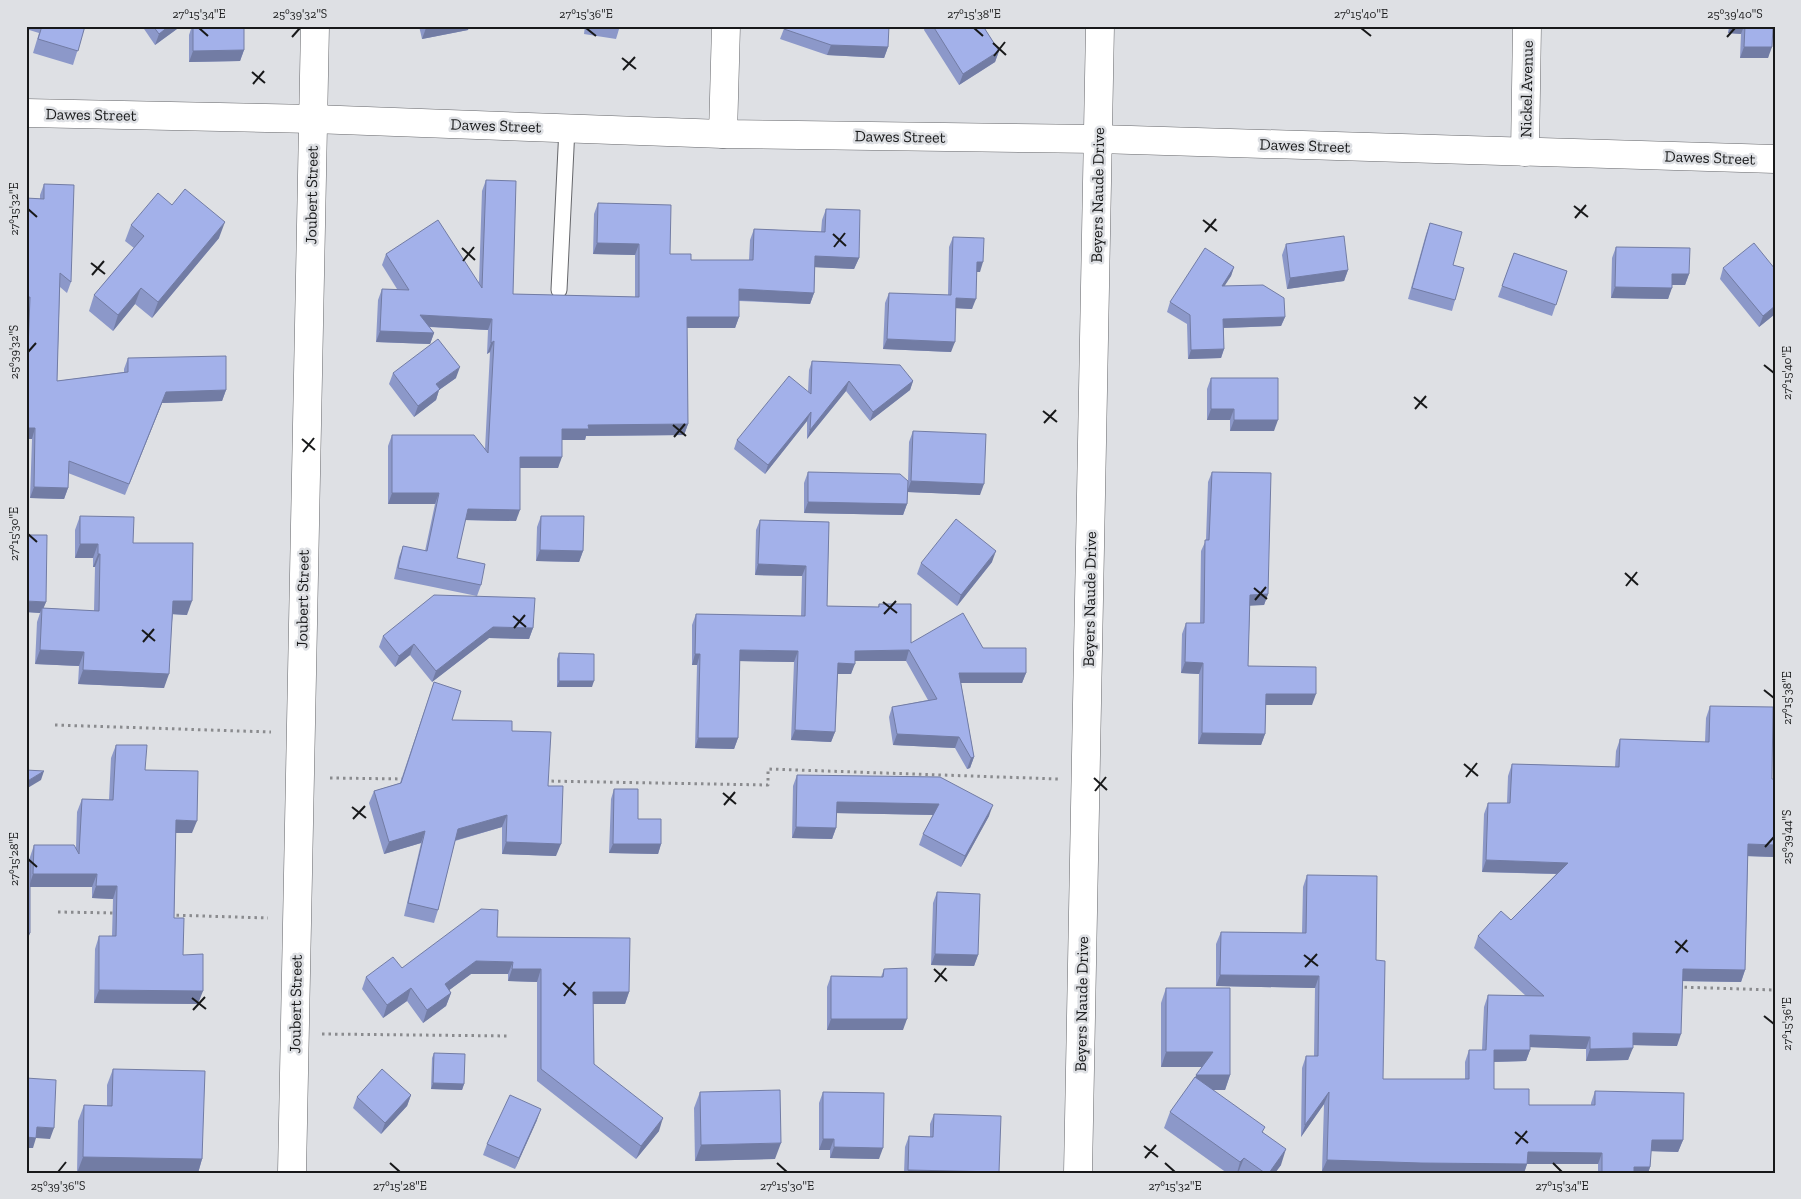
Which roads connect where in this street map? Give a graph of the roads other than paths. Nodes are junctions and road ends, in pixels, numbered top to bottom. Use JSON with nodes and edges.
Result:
{"nodes":[{"id":1,"x":315,"y":26,"type":"edge"},
{"id":2,"x":726,"y":26,"type":"edge"},
{"id":3,"x":1100,"y":26,"type":"edge"},
{"id":4,"x":1527,"y":26,"type":"edge"},
{"id":5,"x":26,"y":113,"type":"edge"},
{"id":6,"x":313,"y":119,"type":"junction"},
{"id":7,"x":566,"y":128,"type":"junction"},
{"id":8,"x":723,"y":134,"type":"junction"},
{"id":9,"x":1098,"y":139,"type":"junction"},
{"id":10,"x":1524,"y":152,"type":"junction"},
{"id":11,"x":1775,"y":159,"type":"edge"},
{"id":12,"x":559,"y":290,"type":"dead end"},
{"id":13,"x":292,"y":1173,"type":"edge"},
{"id":14,"x":1078,"y":1173,"type":"edge"}],
"edges":[{"from":1,"to":6,"type":"street","name":"Joubert Street"},
{"from":2,"to":8,"type":"street"},
{"from":3,"to":9,"type":"street","name":"Beyers Naude Drive"},
{"from":4,"to":10,"type":"street","name":"Nickel Avenue"},
{"from":5,"to":6,"type":"street","name":"Dawes Street"},
{"from":6,"to":7,"type":"street","name":"Dawes Street"},
{"from":6,"to":13,"type":"street","name":"Joubert Street"},
{"from":7,"to":8,"type":"street","name":"Dawes Street"},
{"from":7,"to":12,"type":"lane"},
{"from":8,"to":9,"type":"street","name":"Dawes Street"},
{"from":9,"to":10,"type":"street","name":"Dawes Street"},
{"from":9,"to":14,"type":"street","name":"Beyers Naude Drive"},
{"from":10,"to":11,"type":"street","name":"Dawes Street"}]}
